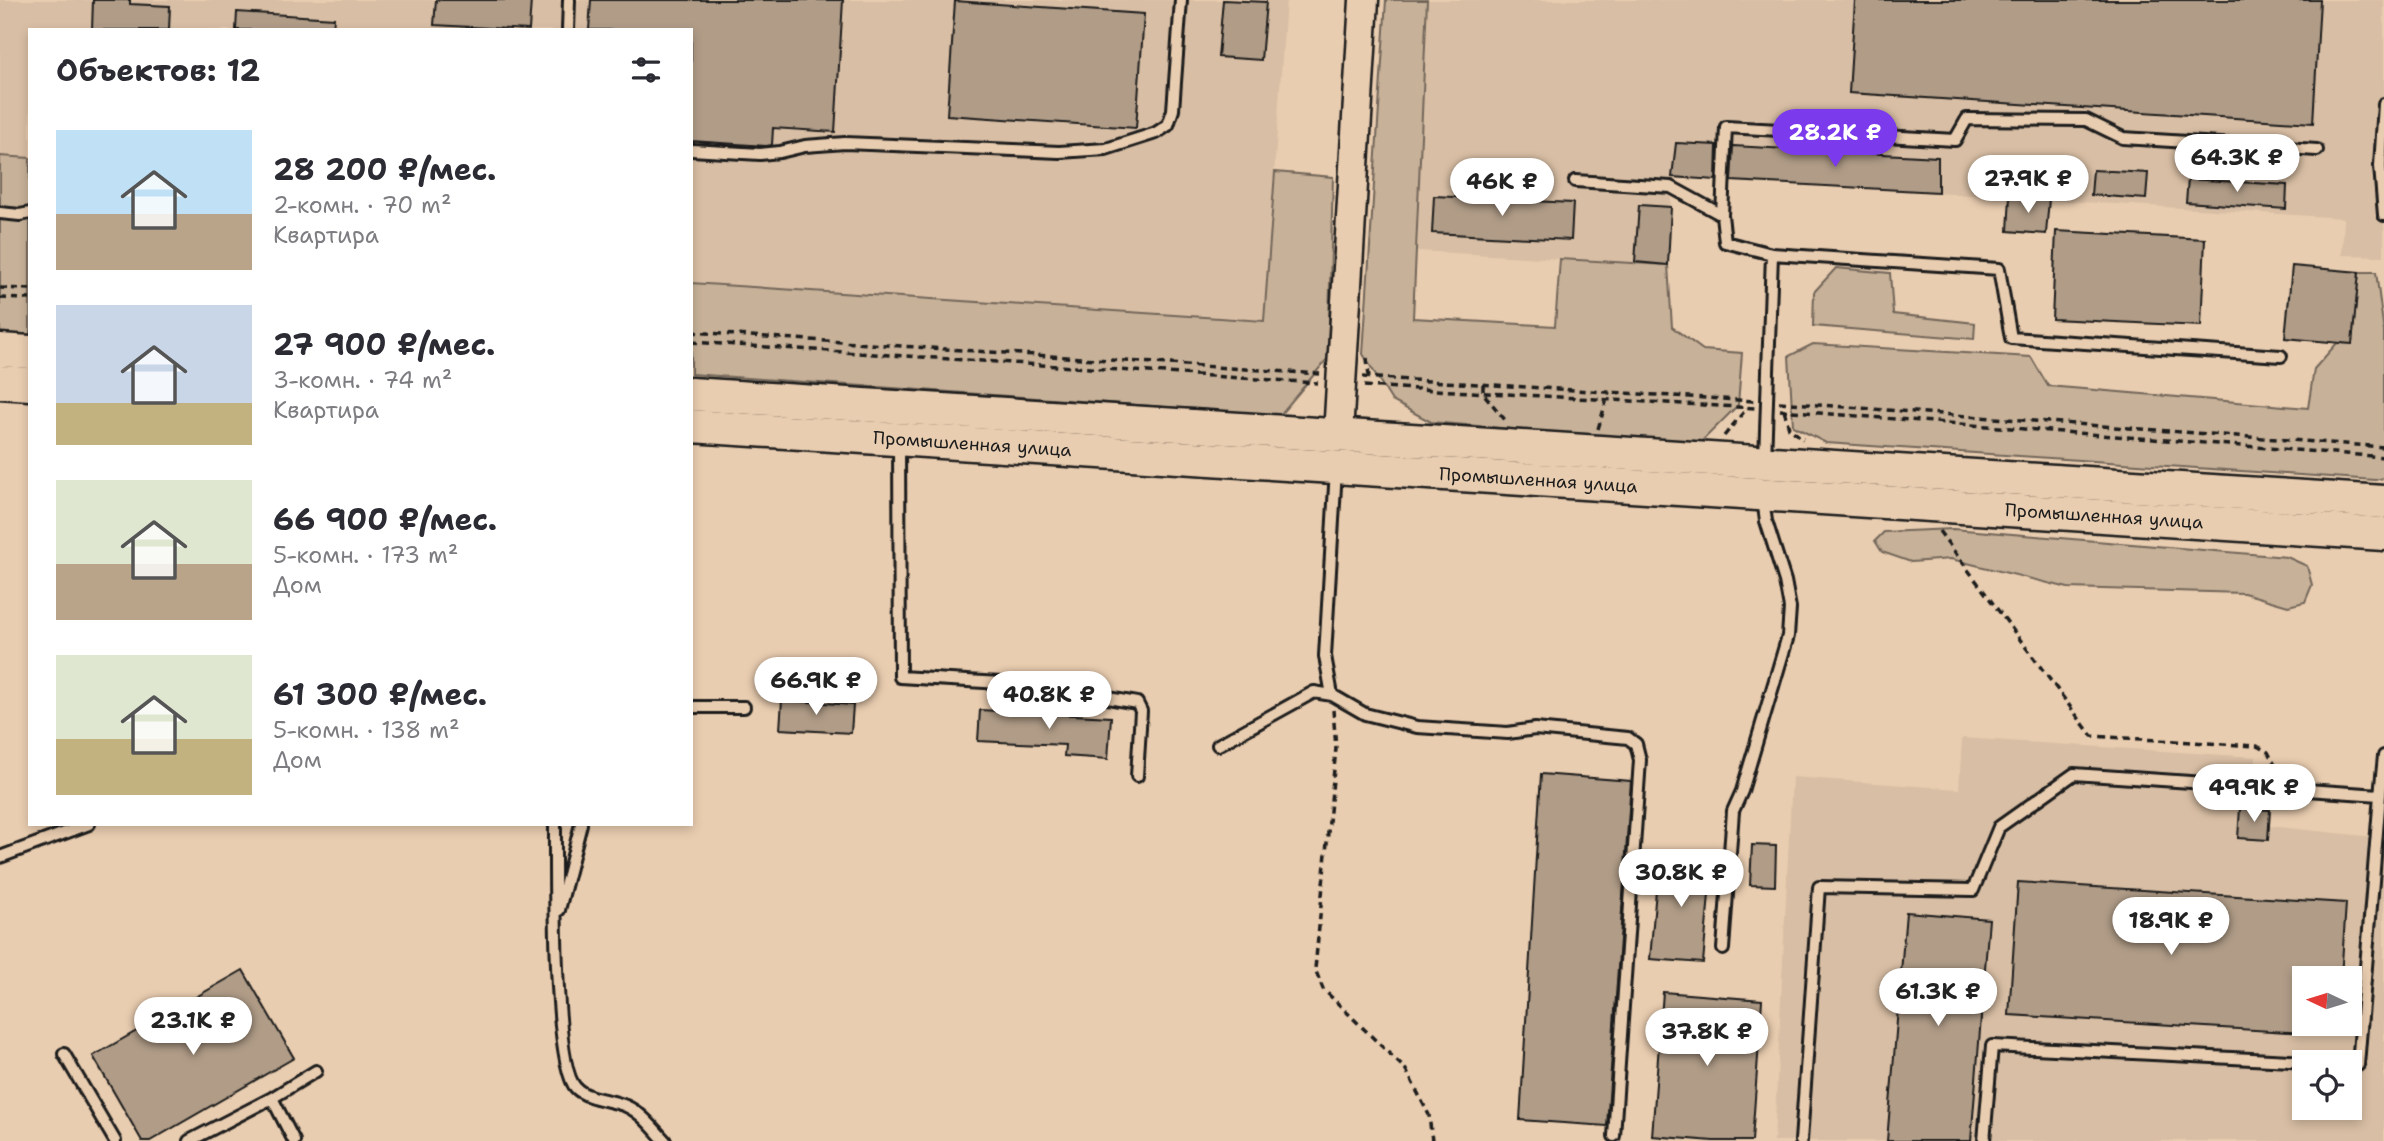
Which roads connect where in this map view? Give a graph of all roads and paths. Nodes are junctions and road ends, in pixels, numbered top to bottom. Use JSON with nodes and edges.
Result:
{"nodes":[{"id":1,"x":569,"y":0,"type":"edge"},
{"id":2,"x":1181,"y":0,"type":"edge"},
{"id":3,"x":1364,"y":0,"type":"edge"},
{"id":4,"x":568,"y":28,"type":"edge"},
{"id":5,"x":2384,"y":104,"type":"edge"},
{"id":6,"x":693,"y":150,"type":"edge"},
{"id":7,"x":2318,"y":150,"type":"dead end"},
{"id":8,"x":2382,"y":166,"type":"edge"},
{"id":9,"x":1575,"y":181,"type":"dead end"},
{"id":10,"x":0,"y":213,"type":"edge"},
{"id":11,"x":28,"y":213,"type":"edge"},
{"id":12,"x":1722,"y":215,"type":"junction"},
{"id":13,"x":2384,"y":215,"type":"edge"},
{"id":14,"x":1772,"y":254,"type":"junction"},
{"id":15,"x":0,"y":288,"type":"edge"},
{"id":16,"x":28,"y":289,"type":"edge"},
{"id":17,"x":0,"y":298,"type":"edge"},
{"id":18,"x":28,"y":299,"type":"edge"},
{"id":19,"x":693,"y":332,"type":"edge"},
{"id":20,"x":693,"y":342,"type":"edge"},
{"id":21,"x":0,"y":350,"type":"edge"},
{"id":22,"x":28,"y":352,"type":"edge"},
{"id":23,"x":2281,"y":356,"type":"dead end"},
{"id":24,"x":1341,"y":380,"type":"junction"},
{"id":25,"x":0,"y":382,"type":"edge"},
{"id":26,"x":28,"y":384,"type":"edge"},
{"id":27,"x":1483,"y":384,"type":"junction"},
{"id":28,"x":1609,"y":392,"type":"junction"},
{"id":29,"x":1483,"y":393,"type":"junction"},
{"id":30,"x":693,"y":394,"type":"edge"},
{"id":31,"x":1608,"y":400,"type":"junction"},
{"id":32,"x":1768,"y":405,"type":"junction"},
{"id":33,"x":901,"y":408,"type":"junction"},
{"id":34,"x":1784,"y":410,"type":"junction"},
{"id":35,"x":693,"y":425,"type":"edge"},
{"id":36,"x":1338,"y":435,"type":"junction"},
{"id":37,"x":1594,"y":438,"type":"dead end"},
{"id":38,"x":899,"y":439,"type":"junction"},
{"id":39,"x":1402,"y":439,"type":"junction"},
{"id":40,"x":1807,"y":443,"type":"dead end"},
{"id":41,"x":2384,"y":447,"type":"edge"},
{"id":42,"x":2384,"y":457,"type":"edge"},
{"id":43,"x":1765,"y":462,"type":"junction"},
{"id":44,"x":1336,"y":466,"type":"junction"},
{"id":45,"x":1762,"y":493,"type":"junction"},
{"id":46,"x":2384,"y":502,"type":"edge"},
{"id":47,"x":1935,"y":526,"type":"dead end"},
{"id":48,"x":2384,"y":534,"type":"edge"},
{"id":49,"x":1332,"y":695,"type":"junction"},
{"id":50,"x":693,"y":707,"type":"edge"},
{"id":51,"x":744,"y":707,"type":"dead end"},
{"id":52,"x":1218,"y":745,"type":"dead end"},
{"id":53,"x":2384,"y":756,"type":"edge"},
{"id":54,"x":1137,"y":776,"type":"dead end"},
{"id":55,"x":2286,"y":788,"type":"junction"},
{"id":56,"x":2380,"y":795,"type":"junction"},
{"id":57,"x":84,"y":826,"type":"edge"},
{"id":58,"x":555,"y":826,"type":"edge"},
{"id":59,"x":581,"y":826,"type":"edge"},
{"id":60,"x":0,"y":857,"type":"edge"},
{"id":61,"x":556,"y":926,"type":"junction"},
{"id":62,"x":1723,"y":949,"type":"dead end"},
{"id":63,"x":2359,"y":1050,"type":"edge"},
{"id":64,"x":64,"y":1054,"type":"dead end"},
{"id":65,"x":2292,"y":1061,"type":"edge"},
{"id":66,"x":316,"y":1071,"type":"dead end"},
{"id":67,"x":272,"y":1098,"type":"junction"},
{"id":68,"x":1614,"y":1136,"type":"dead end"},
{"id":69,"x":115,"y":1141,"type":"edge"},
{"id":70,"x":189,"y":1141,"type":"edge"},
{"id":71,"x":294,"y":1141,"type":"edge"},
{"id":72,"x":665,"y":1141,"type":"edge"},
{"id":73,"x":1432,"y":1141,"type":"edge"},
{"id":74,"x":1801,"y":1141,"type":"edge"},
{"id":75,"x":1983,"y":1141,"type":"edge"}],
"edges":[{"from":1,"to":4,"type":"lane"},
{"from":2,"to":6,"type":"lane"},
{"from":3,"to":24,"type":"street"},
{"from":5,"to":8,"type":"lane"},
{"from":7,"to":12,"type":"lane"},
{"from":8,"to":13,"type":"lane"},
{"from":9,"to":12,"type":"lane"},
{"from":10,"to":11,"type":"lane"},
{"from":12,"to":14,"type":"lane"},
{"from":14,"to":23,"type":"lane"},
{"from":14,"to":32,"type":"lane"},
{"from":15,"to":16,"type":"path"},
{"from":17,"to":18,"type":"path"},
{"from":19,"to":24,"type":"path"},
{"from":20,"to":24,"type":"path"},
{"from":21,"to":22,"type":"main road"},
{"from":24,"to":27,"type":"path"},
{"from":24,"to":29,"type":"path"},
{"from":24,"to":36,"type":"street"},
{"from":24,"to":39,"type":"street"},
{"from":25,"to":26,"type":"main road"},
{"from":27,"to":28,"type":"path"},
{"from":27,"to":29,"type":"path"},
{"from":28,"to":31,"type":"path"},
{"from":28,"to":32,"type":"path"},
{"from":29,"to":31,"type":"path"},
{"from":30,"to":33,"type":"main road","name":"Промышленная улица"},
{"from":31,"to":32,"type":"path"},
{"from":31,"to":37,"type":"path"},
{"from":32,"to":34,"type":"path"},
{"from":32,"to":41,"type":"path"},
{"from":32,"to":43,"type":"lane"},
{"from":33,"to":36,"type":"main road","name":"Промышленная улица"},
{"from":33,"to":38,"type":"main road"},
{"from":34,"to":40,"type":"path"},
{"from":34,"to":42,"type":"path"},
{"from":35,"to":38,"type":"main road","name":"Промышленная улица"},
{"from":36,"to":39,"type":"main road","name":"Промышленная улица"},
{"from":36,"to":44,"type":"main road"},
{"from":38,"to":44,"type":"main road","name":"Промышленная улица"},
{"from":38,"to":54,"type":"lane"},
{"from":39,"to":43,"type":"main road","name":"Промышленная улица"},
{"from":43,"to":45,"type":"main road"},
{"from":43,"to":46,"type":"main road","name":"Промышленная улица"},
{"from":44,"to":45,"type":"main road","name":"Промышленная улица"},
{"from":44,"to":49,"type":"lane"},
{"from":45,"to":48,"type":"main road","name":"Промышленная улица"},
{"from":45,"to":62,"type":"lane"},
{"from":47,"to":55,"type":"path"},
{"from":49,"to":52,"type":"lane"},
{"from":49,"to":68,"type":"lane"},
{"from":49,"to":73,"type":"path"},
{"from":50,"to":51,"type":"lane"},
{"from":53,"to":56,"type":"lane"},
{"from":55,"to":56,"type":"lane"},
{"from":55,"to":74,"type":"lane"},
{"from":56,"to":63,"type":"lane"},
{"from":57,"to":60,"type":"lane"},
{"from":58,"to":61,"type":"lane"},
{"from":59,"to":61,"type":"lane"},
{"from":61,"to":72,"type":"lane"},
{"from":64,"to":69,"type":"lane"},
{"from":65,"to":75,"type":"lane"},
{"from":66,"to":67,"type":"lane"},
{"from":67,"to":70,"type":"lane"},
{"from":67,"to":71,"type":"lane"}]}
